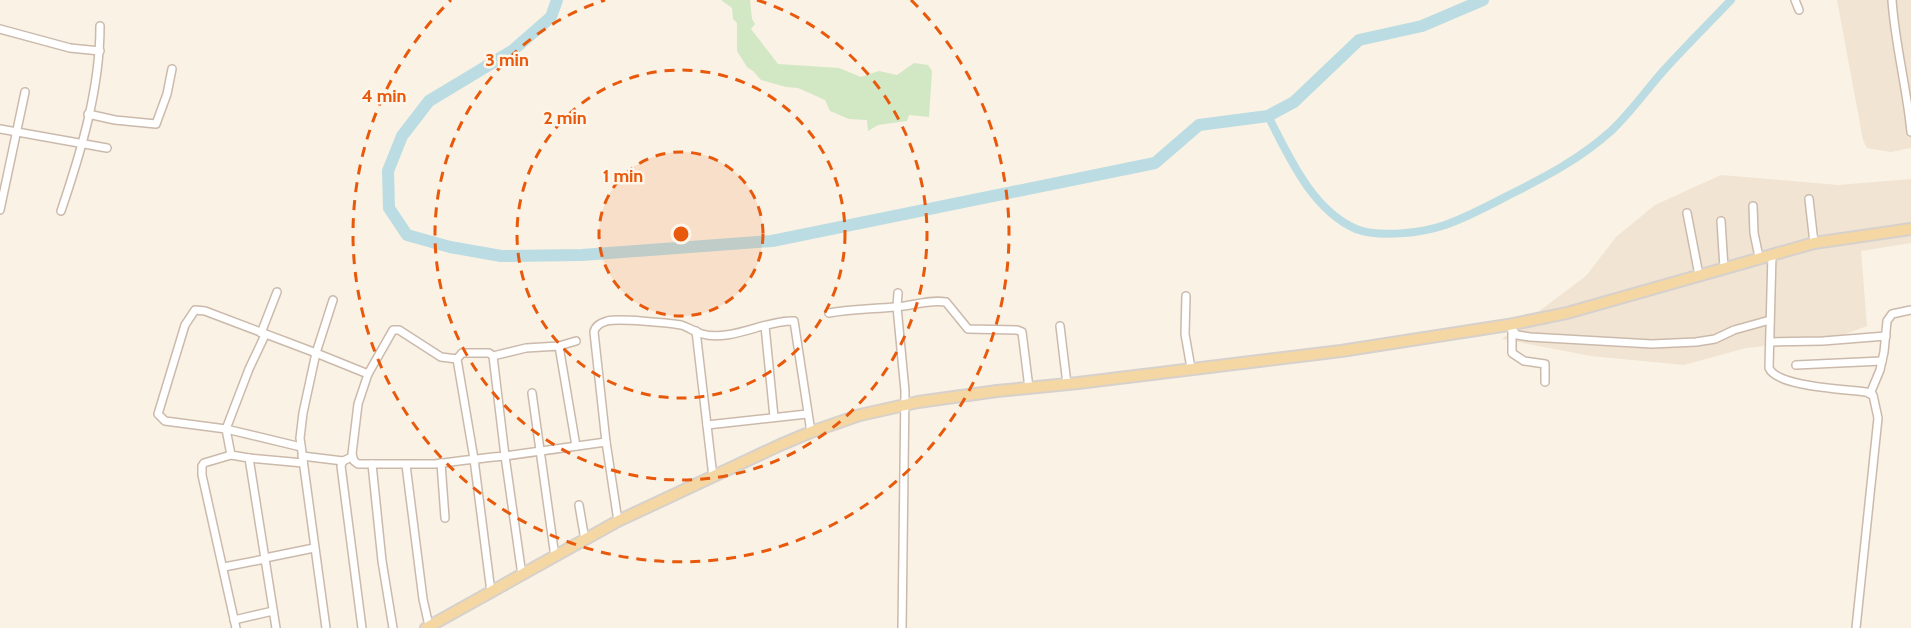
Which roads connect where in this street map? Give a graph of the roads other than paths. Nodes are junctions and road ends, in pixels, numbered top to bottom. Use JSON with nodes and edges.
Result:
{"nodes":[{"id":1,"x":1795,"y":0,"type":"edge"},
{"id":2,"x":1892,"y":0,"type":"edge"},
{"id":3,"x":1799,"y":10,"type":"dead end"},
{"id":4,"x":100,"y":26,"type":"dead end"},
{"id":5,"x":0,"y":29,"type":"edge"},
{"id":6,"x":100,"y":51,"type":"junction"},
{"id":7,"x":172,"y":69,"type":"dead end"},
{"id":8,"x":25,"y":92,"type":"dead end"},
{"id":9,"x":88,"y":114,"type":"junction"},
{"id":10,"x":0,"y":129,"type":"edge"},
{"id":11,"x":1911,"y":132,"type":"edge"},
{"id":12,"x":16,"y":133,"type":"junction"},
{"id":13,"x":81,"y":144,"type":"junction"},
{"id":14,"x":107,"y":148,"type":"dead end"},
{"id":15,"x":1809,"y":199,"type":"dead end"},
{"id":16,"x":1753,"y":206,"type":"dead end"},
{"id":17,"x":0,"y":210,"type":"edge"},
{"id":18,"x":61,"y":211,"type":"dead end"},
{"id":19,"x":1687,"y":213,"type":"dead end"},
{"id":20,"x":1721,"y":221,"type":"dead end"},
{"id":21,"x":1911,"y":229,"type":"edge"},
{"id":22,"x":1814,"y":243,"type":"junction"},
{"id":23,"x":1772,"y":254,"type":"junction"},
{"id":24,"x":1760,"y":257,"type":"junction"},
{"id":25,"x":1724,"y":268,"type":"junction"},
{"id":26,"x":1699,"y":275,"type":"junction"},
{"id":27,"x":277,"y":292,"type":"dead end"},
{"id":28,"x":898,"y":293,"type":"dead end"},
{"id":29,"x":1186,"y":296,"type":"dead end"},
{"id":30,"x":333,"y":300,"type":"dead end"},
{"id":31,"x":897,"y":307,"type":"junction"},
{"id":32,"x":1911,"y":310,"type":"edge"},
{"id":33,"x":829,"y":313,"type":"dead end"},
{"id":34,"x":1770,"y":325,"type":"junction"},
{"id":35,"x":765,"y":326,"type":"junction"},
{"id":36,"x":1060,"y":326,"type":"dead end"},
{"id":37,"x":1510,"y":328,"type":"junction"},
{"id":38,"x":696,"y":331,"type":"junction"},
{"id":39,"x":263,"y":334,"type":"junction"},
{"id":40,"x":1886,"y":336,"type":"junction"},
{"id":41,"x":576,"y":341,"type":"dead end"},
{"id":42,"x":1770,"y":342,"type":"junction"},
{"id":43,"x":560,"y":346,"type":"junction"},
{"id":44,"x":316,"y":353,"type":"junction"},
{"id":45,"x":493,"y":356,"type":"junction"},
{"id":46,"x":457,"y":359,"type":"junction"},
{"id":47,"x":1882,"y":361,"type":"junction"},
{"id":48,"x":1796,"y":365,"type":"dead end"},
{"id":49,"x":1191,"y":368,"type":"junction"},
{"id":50,"x":368,"y":374,"type":"junction"},
{"id":51,"x":1545,"y":382,"type":"dead end"},
{"id":52,"x":1067,"y":384,"type":"junction"},
{"id":53,"x":1029,"y":388,"type":"junction"},
{"id":54,"x":532,"y":393,"type":"dead end"},
{"id":55,"x":1870,"y":394,"type":"junction"},
{"id":56,"x":904,"y":406,"type":"junction"},
{"id":57,"x":807,"y":414,"type":"junction"},
{"id":58,"x":774,"y":417,"type":"junction"},
{"id":59,"x":707,"y":426,"type":"junction"},
{"id":60,"x":226,"y":429,"type":"junction"},
{"id":61,"x":811,"y":432,"type":"junction"},
{"id":62,"x":606,"y":442,"type":"junction"},
{"id":63,"x":576,"y":446,"type":"junction"},
{"id":64,"x":301,"y":447,"type":"junction"},
{"id":65,"x":540,"y":452,"type":"junction"},
{"id":66,"x":231,"y":455,"type":"junction"},
{"id":67,"x":505,"y":456,"type":"junction"},
{"id":68,"x":352,"y":457,"type":"junction"},
{"id":69,"x":249,"y":458,"type":"junction"},
{"id":70,"x":474,"y":459,"type":"junction"},
{"id":71,"x":302,"y":460,"type":"junction"},
{"id":72,"x":343,"y":460,"type":"junction"},
{"id":73,"x":441,"y":463,"type":"junction"},
{"id":74,"x":372,"y":465,"type":"junction"},
{"id":75,"x":406,"y":465,"type":"junction"},
{"id":76,"x":713,"y":477,"type":"junction"},
{"id":77,"x":579,"y":505,"type":"dead end"},
{"id":78,"x":445,"y":518,"type":"dead end"},
{"id":79,"x":618,"y":521,"type":"junction"},
{"id":80,"x":585,"y":540,"type":"junction"},
{"id":81,"x":314,"y":548,"type":"junction"},
{"id":82,"x":555,"y":557,"type":"junction"},
{"id":83,"x":265,"y":558,"type":"junction"},
{"id":84,"x":224,"y":567,"type":"junction"},
{"id":85,"x":522,"y":574,"type":"junction"},
{"id":86,"x":491,"y":592,"type":"junction"},
{"id":87,"x":273,"y":611,"type":"junction"},
{"id":88,"x":235,"y":624,"type":"edge"},
{"id":89,"x":427,"y":627,"type":"edge"},
{"id":90,"x":276,"y":628,"type":"edge"},
{"id":91,"x":326,"y":628,"type":"edge"},
{"id":92,"x":362,"y":628,"type":"edge"},
{"id":93,"x":393,"y":628,"type":"edge"},
{"id":94,"x":902,"y":628,"type":"edge"},
{"id":95,"x":1856,"y":628,"type":"edge"}],
"edges":[{"from":1,"to":3,"type":"street"},
{"from":2,"to":11,"type":"street"},
{"from":4,"to":6,"type":"street"},
{"from":5,"to":6,"type":"street"},
{"from":6,"to":9,"type":"street"},
{"from":7,"to":9,"type":"street"},
{"from":8,"to":12,"type":"street"},
{"from":9,"to":13,"type":"street"},
{"from":10,"to":12,"type":"street"},
{"from":12,"to":13,"type":"street"},
{"from":12,"to":17,"type":"street"},
{"from":13,"to":14,"type":"street"},
{"from":13,"to":18,"type":"street"},
{"from":15,"to":22,"type":"street"},
{"from":16,"to":24,"type":"street"},
{"from":19,"to":26,"type":"street"},
{"from":20,"to":25,"type":"street"},
{"from":21,"to":22,"type":"main road"},
{"from":22,"to":23,"type":"main road"},
{"from":23,"to":24,"type":"main road"},
{"from":23,"to":34,"type":"street"},
{"from":24,"to":25,"type":"main road"},
{"from":25,"to":26,"type":"main road"},
{"from":26,"to":37,"type":"main road"},
{"from":27,"to":39,"type":"street"},
{"from":28,"to":31,"type":"street"},
{"from":29,"to":49,"type":"street"},
{"from":30,"to":44,"type":"street"},
{"from":31,"to":33,"type":"street"},
{"from":31,"to":53,"type":"street"},
{"from":31,"to":56,"type":"street"},
{"from":32,"to":40,"type":"street"},
{"from":34,"to":37,"type":"street"},
{"from":34,"to":42,"type":"street"},
{"from":35,"to":38,"type":"street"},
{"from":35,"to":57,"type":"street"},
{"from":35,"to":58,"type":"street"},
{"from":36,"to":52,"type":"street"},
{"from":37,"to":49,"type":"main road"},
{"from":37,"to":51,"type":"street"},
{"from":38,"to":59,"type":"street"},
{"from":38,"to":62,"type":"street"},
{"from":39,"to":44,"type":"street"},
{"from":39,"to":60,"type":"street"},
{"from":39,"to":60,"type":"street"},
{"from":40,"to":42,"type":"street"},
{"from":40,"to":47,"type":"street"},
{"from":41,"to":43,"type":"street"},
{"from":42,"to":55,"type":"street"},
{"from":43,"to":45,"type":"street"},
{"from":43,"to":63,"type":"street"},
{"from":44,"to":50,"type":"street"},
{"from":44,"to":64,"type":"street"},
{"from":45,"to":46,"type":"street"},
{"from":45,"to":67,"type":"street"},
{"from":46,"to":50,"type":"street"},
{"from":46,"to":70,"type":"street"},
{"from":47,"to":48,"type":"street"},
{"from":47,"to":55,"type":"street"},
{"from":49,"to":52,"type":"main road"},
{"from":50,"to":68,"type":"street"},
{"from":52,"to":53,"type":"main road"},
{"from":53,"to":56,"type":"main road"},
{"from":54,"to":65,"type":"street"},
{"from":55,"to":95,"type":"street"},
{"from":56,"to":61,"type":"main road"},
{"from":56,"to":94,"type":"street"},
{"from":57,"to":58,"type":"street"},
{"from":57,"to":61,"type":"street"},
{"from":58,"to":59,"type":"street"},
{"from":59,"to":76,"type":"street"},
{"from":60,"to":64,"type":"street"},
{"from":60,"to":66,"type":"street"},
{"from":61,"to":76,"type":"main road"},
{"from":62,"to":63,"type":"street"},
{"from":62,"to":79,"type":"street"},
{"from":63,"to":65,"type":"street"},
{"from":64,"to":71,"type":"street"},
{"from":65,"to":67,"type":"street"},
{"from":65,"to":82,"type":"street"},
{"from":66,"to":69,"type":"street"},
{"from":66,"to":84,"type":"street"},
{"from":67,"to":70,"type":"street"},
{"from":67,"to":85,"type":"street"},
{"from":68,"to":72,"type":"street"},
{"from":68,"to":74,"type":"street"},
{"from":69,"to":71,"type":"street"},
{"from":69,"to":83,"type":"street"},
{"from":70,"to":73,"type":"street"},
{"from":70,"to":86,"type":"street"},
{"from":71,"to":72,"type":"street"},
{"from":71,"to":81,"type":"street"},
{"from":72,"to":92,"type":"street"},
{"from":73,"to":75,"type":"street"},
{"from":73,"to":78,"type":"street"},
{"from":74,"to":75,"type":"street"},
{"from":74,"to":93,"type":"street"},
{"from":75,"to":89,"type":"street"},
{"from":76,"to":79,"type":"main road"},
{"from":77,"to":80,"type":"street"},
{"from":79,"to":80,"type":"main road"},
{"from":80,"to":82,"type":"main road"},
{"from":81,"to":83,"type":"street"},
{"from":81,"to":91,"type":"street"},
{"from":82,"to":85,"type":"main road"},
{"from":83,"to":84,"type":"street"},
{"from":83,"to":87,"type":"street"},
{"from":84,"to":88,"type":"street"},
{"from":85,"to":86,"type":"main road"},
{"from":86,"to":89,"type":"main road"},
{"from":87,"to":88,"type":"street"},
{"from":87,"to":90,"type":"street"}]}
